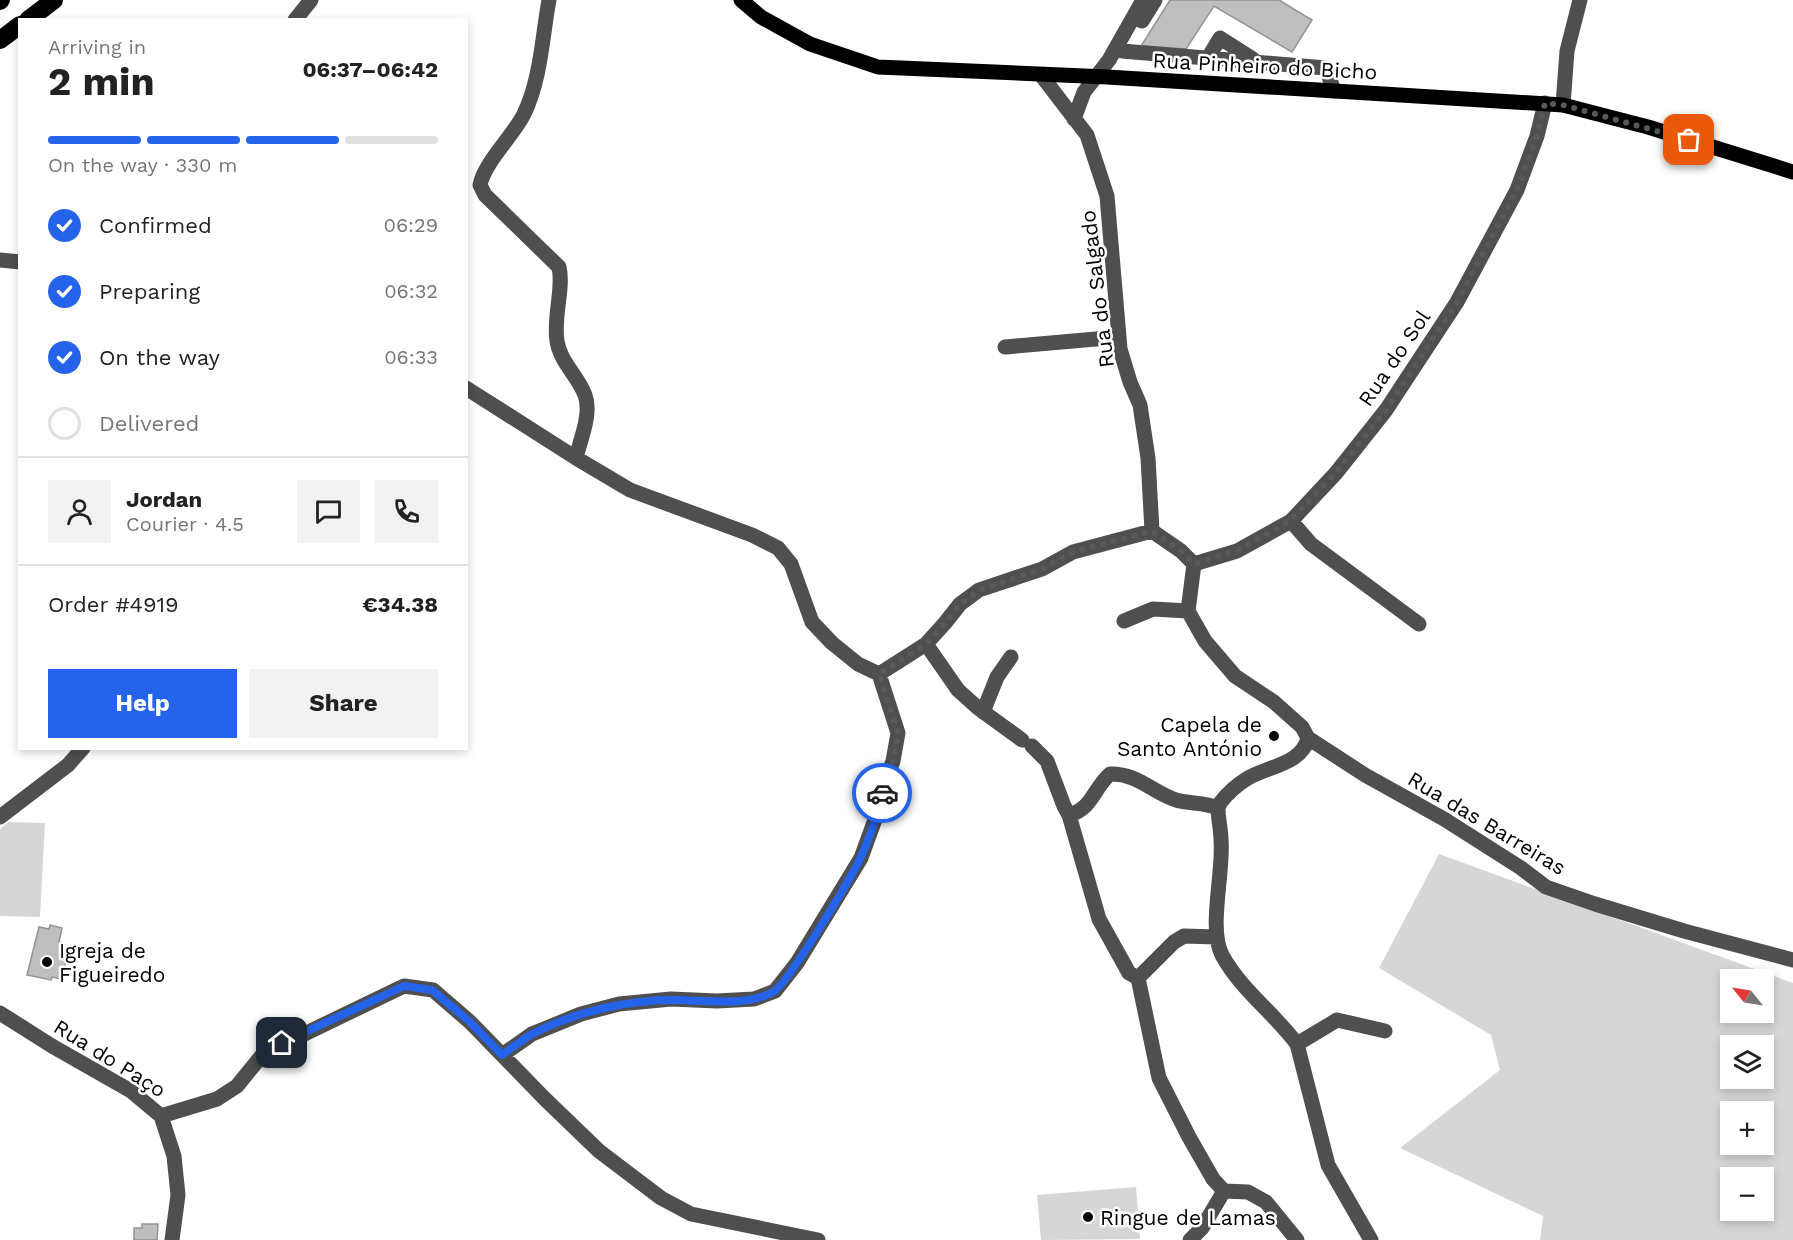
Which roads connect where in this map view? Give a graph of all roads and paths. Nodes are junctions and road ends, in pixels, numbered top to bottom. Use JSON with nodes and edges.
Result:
{"nodes":[{"id":1,"x":54,"y":0,"type":"edge"},
{"id":2,"x":312,"y":0,"type":"edge"},
{"id":3,"x":549,"y":0,"type":"edge"},
{"id":4,"x":741,"y":0,"type":"edge"},
{"id":5,"x":1143,"y":0,"type":"edge"},
{"id":6,"x":1155,"y":0,"type":"edge"},
{"id":7,"x":1581,"y":0,"type":"edge"},
{"id":8,"x":31,"y":18,"type":"edge"},
{"id":9,"x":297,"y":18,"type":"edge"},
{"id":10,"x":18,"y":26,"type":"edge"},
{"id":11,"x":0,"y":40,"type":"edge"},
{"id":12,"x":1122,"y":51,"type":"junction"},
{"id":13,"x":1041,"y":75,"type":"junction"},
{"id":14,"x":1101,"y":77,"type":"junction"},
{"id":15,"x":1334,"y":91,"type":"junction"},
{"id":16,"x":1545,"y":103,"type":"junction"},
{"id":17,"x":1563,"y":105,"type":"junction"},
{"id":18,"x":1074,"y":119,"type":"junction"},
{"id":19,"x":1793,"y":172,"type":"edge"},
{"id":20,"x":0,"y":260,"type":"edge"},
{"id":21,"x":18,"y":262,"type":"edge"},
{"id":22,"x":1119,"y":337,"type":"junction"},
{"id":23,"x":1005,"y":347,"type":"dead end"},
{"id":24,"x":468,"y":389,"type":"edge"},
{"id":25,"x":576,"y":458,"type":"junction"},
{"id":26,"x":1290,"y":521,"type":"junction"},
{"id":27,"x":1152,"y":531,"type":"junction"},
{"id":28,"x":1194,"y":564,"type":"junction"},
{"id":29,"x":1188,"y":611,"type":"junction"},
{"id":30,"x":1124,"y":621,"type":"dead end"},
{"id":31,"x":1419,"y":624,"type":"dead end"},
{"id":32,"x":926,"y":644,"type":"junction"},
{"id":33,"x":1011,"y":657,"type":"dead end"},
{"id":34,"x":879,"y":674,"type":"junction"},
{"id":35,"x":983,"y":712,"type":"junction"},
{"id":36,"x":1308,"y":738,"type":"junction"},
{"id":37,"x":81,"y":750,"type":"edge"},
{"id":38,"x":1218,"y":808,"type":"junction"},
{"id":39,"x":1069,"y":815,"type":"junction"},
{"id":40,"x":0,"y":817,"type":"edge"},
{"id":41,"x":1216,"y":937,"type":"junction"},
{"id":42,"x":1793,"y":960,"type":"edge"},
{"id":43,"x":1138,"y":978,"type":"junction"},
{"id":44,"x":0,"y":1013,"type":"edge"},
{"id":45,"x":1385,"y":1031,"type":"dead end"},
{"id":46,"x":1296,"y":1044,"type":"junction"},
{"id":47,"x":502,"y":1055,"type":"junction"},
{"id":48,"x":161,"y":1116,"type":"junction"},
{"id":49,"x":1224,"y":1191,"type":"junction"},
{"id":50,"x":172,"y":1240,"type":"edge"},
{"id":51,"x":818,"y":1240,"type":"edge"},
{"id":52,"x":1190,"y":1240,"type":"edge"},
{"id":53,"x":1297,"y":1240,"type":"edge"},
{"id":54,"x":1371,"y":1240,"type":"edge"}],
"edges":[{"from":1,"to":8,"type":"highway"},
{"from":2,"to":9,"type":"street"},
{"from":3,"to":25,"type":"street"},
{"from":4,"to":13,"type":"main road","name":"Rua Pinheiro do Bicho"},
{"from":5,"to":14,"type":"street"},
{"from":6,"to":12,"type":"street"},
{"from":7,"to":17,"type":"street"},
{"from":10,"to":11,"type":"highway"},
{"from":12,"to":14,"type":"street"},
{"from":12,"to":15,"type":"street"},
{"from":13,"to":14,"type":"main road","name":"Rua Pinheiro do Bicho"},
{"from":13,"to":18,"type":"street","name":"Rua do Salgado"},
{"from":14,"to":15,"type":"main road","name":"Rua Pinheiro do Bicho"},
{"from":14,"to":18,"type":"street"},
{"from":15,"to":16,"type":"main road","name":"Rua Pinheiro do Bicho"},
{"from":16,"to":17,"type":"main road","name":"Rua Pinheiro do Bicho"},
{"from":16,"to":26,"type":"street","name":"Rua do Sol"},
{"from":17,"to":19,"type":"main road","name":"Rua Pinheiro do Bicho"},
{"from":18,"to":22,"type":"street","name":"Rua do Salgado"},
{"from":20,"to":21,"type":"street"},
{"from":22,"to":23,"type":"street"},
{"from":22,"to":27,"type":"street","name":"Rua do Salgado"},
{"from":24,"to":25,"type":"street"},
{"from":25,"to":34,"type":"street"},
{"from":26,"to":28,"type":"street","name":"Rua do Sol"},
{"from":26,"to":31,"type":"street"},
{"from":27,"to":28,"type":"street"},
{"from":27,"to":32,"type":"street"},
{"from":28,"to":29,"type":"street"},
{"from":29,"to":30,"type":"street"},
{"from":29,"to":36,"type":"street","name":"Rua das Barreiras"},
{"from":32,"to":34,"type":"street"},
{"from":32,"to":35,"type":"street"},
{"from":33,"to":35,"type":"street"},
{"from":34,"to":47,"type":"street"},
{"from":35,"to":39,"type":"street"},
{"from":36,"to":38,"type":"street"},
{"from":36,"to":42,"type":"street","name":"Rua das Barreiras"},
{"from":37,"to":40,"type":"street"},
{"from":38,"to":39,"type":"street"},
{"from":38,"to":41,"type":"street"},
{"from":39,"to":43,"type":"street"},
{"from":41,"to":43,"type":"street"},
{"from":41,"to":46,"type":"street"},
{"from":43,"to":49,"type":"street"},
{"from":44,"to":48,"type":"street","name":"Rua do Paço"},
{"from":45,"to":46,"type":"street"},
{"from":46,"to":54,"type":"street"},
{"from":47,"to":48,"type":"street","name":"Rua do Paço"},
{"from":47,"to":51,"type":"street","name":"Rua do Paço"},
{"from":48,"to":50,"type":"street"},
{"from":49,"to":52,"type":"street"},
{"from":49,"to":53,"type":"street"}]}
